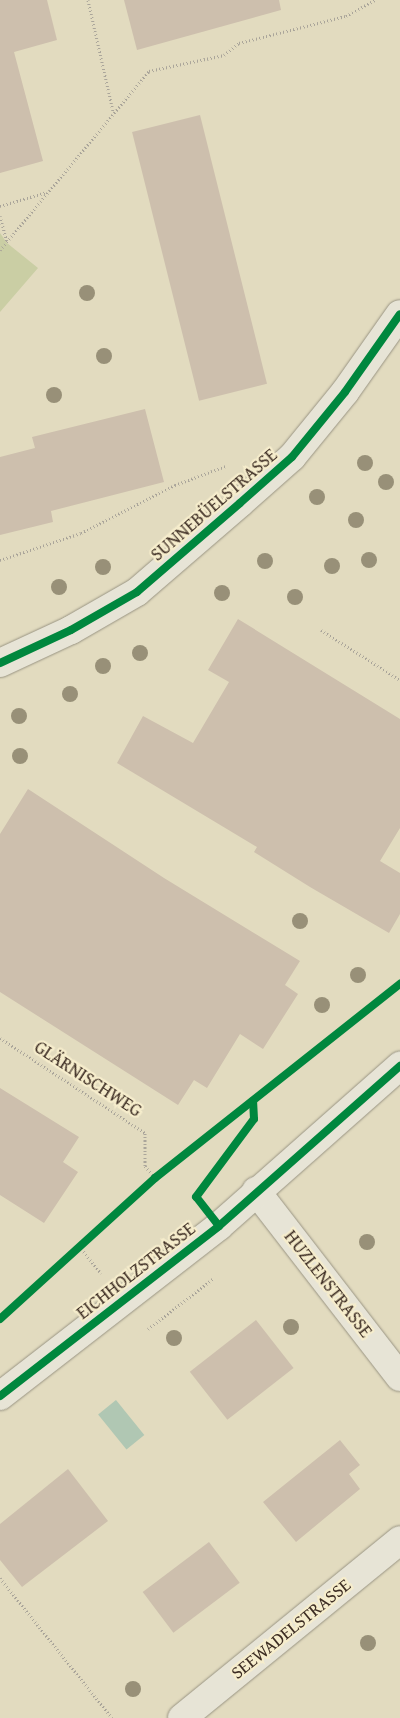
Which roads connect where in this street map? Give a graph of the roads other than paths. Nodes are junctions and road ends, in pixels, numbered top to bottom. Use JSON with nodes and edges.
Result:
{"nodes":[{"id":1,"x":400,"y":314,"type":"edge"},
{"id":2,"x":0,"y":663,"type":"edge"},
{"id":3,"x":400,"y":1066,"type":"edge"},
{"id":4,"x":256,"y":1191,"type":"junction"},
{"id":5,"x":400,"y":1377,"type":"edge"},
{"id":6,"x":0,"y":1396,"type":"edge"},
{"id":7,"x":400,"y":1540,"type":"edge"},
{"id":8,"x":182,"y":1718,"type":"edge"}],
"edges":[{"from":1,"to":2,"type":"street","name":"SUNNEBÜELSTRASSE"},
{"from":3,"to":4,"type":"street","name":"EICHHOLZSTRASSE"},
{"from":4,"to":5,"type":"street","name":"HUZLENSTRASSE"},
{"from":4,"to":6,"type":"street","name":"EICHHOLZSTRASSE"},
{"from":7,"to":8,"type":"street","name":"SEEWADELSTRASSE"}]}
